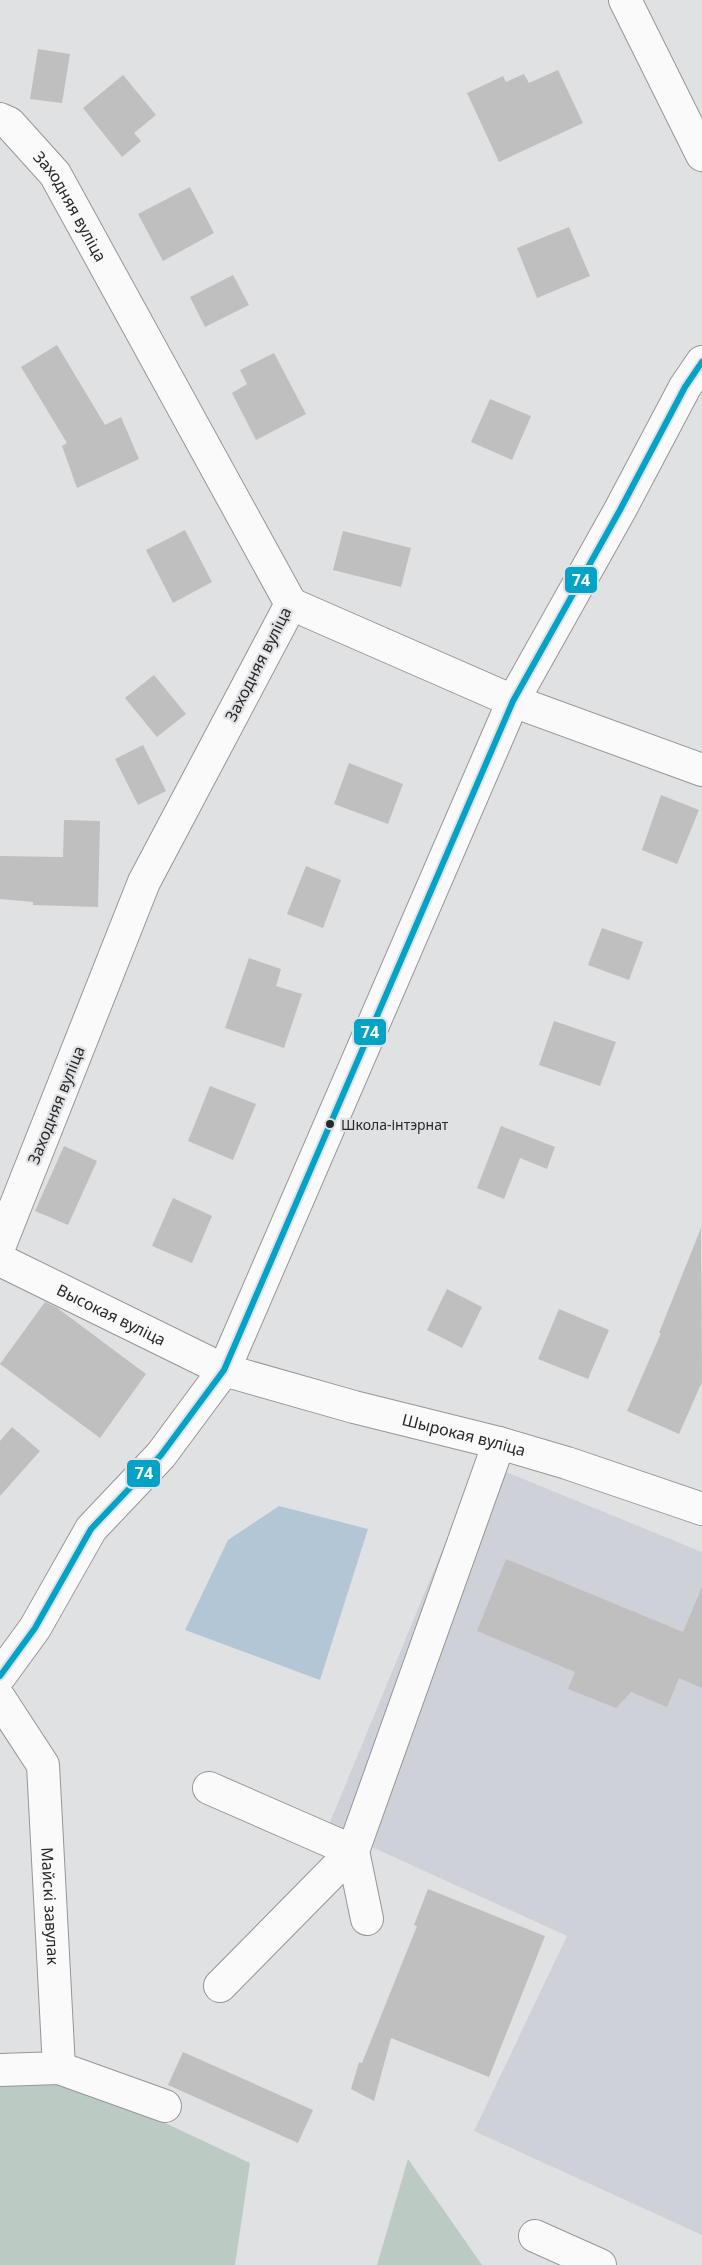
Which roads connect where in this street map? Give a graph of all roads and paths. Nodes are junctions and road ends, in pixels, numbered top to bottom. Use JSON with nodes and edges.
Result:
{"nodes":[{"id":1,"x":625,"y":0,"type":"edge"},
{"id":2,"x":0,"y":119,"type":"edge"},
{"id":3,"x":702,"y":155,"type":"edge"},
{"id":4,"x":702,"y":362,"type":"edge"},
{"id":5,"x":291,"y":604,"type":"junction"},
{"id":6,"x":513,"y":701,"type":"junction"},
{"id":7,"x":702,"y":770,"type":"edge"},
{"id":8,"x":0,"y":1245,"type":"edge"},
{"id":9,"x":0,"y":1260,"type":"edge"},
{"id":10,"x":224,"y":1370,"type":"junction"},
{"id":11,"x":499,"y":1443,"type":"junction"},
{"id":12,"x":698,"y":1498,"type":"edge"},
{"id":13,"x":0,"y":1676,"type":"edge"},
{"id":14,"x":0,"y":1699,"type":"edge"},
{"id":15,"x":209,"y":1788,"type":"dead end"},
{"id":16,"x":353,"y":1851,"type":"junction"},
{"id":17,"x":367,"y":1919,"type":"dead end"},
{"id":18,"x":220,"y":1986,"type":"dead end"},
{"id":19,"x":59,"y":2068,"type":"junction"},
{"id":20,"x":0,"y":2070,"type":"edge"},
{"id":21,"x":165,"y":2106,"type":"dead end"},
{"id":22,"x":535,"y":2236,"type":"dead end"},
{"id":23,"x":600,"y":2265,"type":"edge"}],
"edges":[{"from":1,"to":3,"type":"street"},
{"from":2,"to":5,"type":"street","name":"Заходняя вуліца"},
{"from":4,"to":6,"type":"street"},
{"from":5,"to":6,"type":"street"},
{"from":5,"to":8,"type":"street","name":"Заходняя вуліца"},
{"from":6,"to":7,"type":"street"},
{"from":6,"to":10,"type":"street"},
{"from":9,"to":10,"type":"street","name":"Высокая вуліца"},
{"from":10,"to":11,"type":"street","name":"Шырокая вуліца"},
{"from":10,"to":13,"type":"street"},
{"from":11,"to":12,"type":"street","name":"Шырокая вуліца"},
{"from":11,"to":16,"type":"street"},
{"from":14,"to":19,"type":"street","name":"Майскі завулак"},
{"from":15,"to":16,"type":"street"},
{"from":16,"to":17,"type":"street"},
{"from":16,"to":18,"type":"street"},
{"from":19,"to":20,"type":"street"},
{"from":19,"to":21,"type":"street"},
{"from":22,"to":23,"type":"street"}]}
